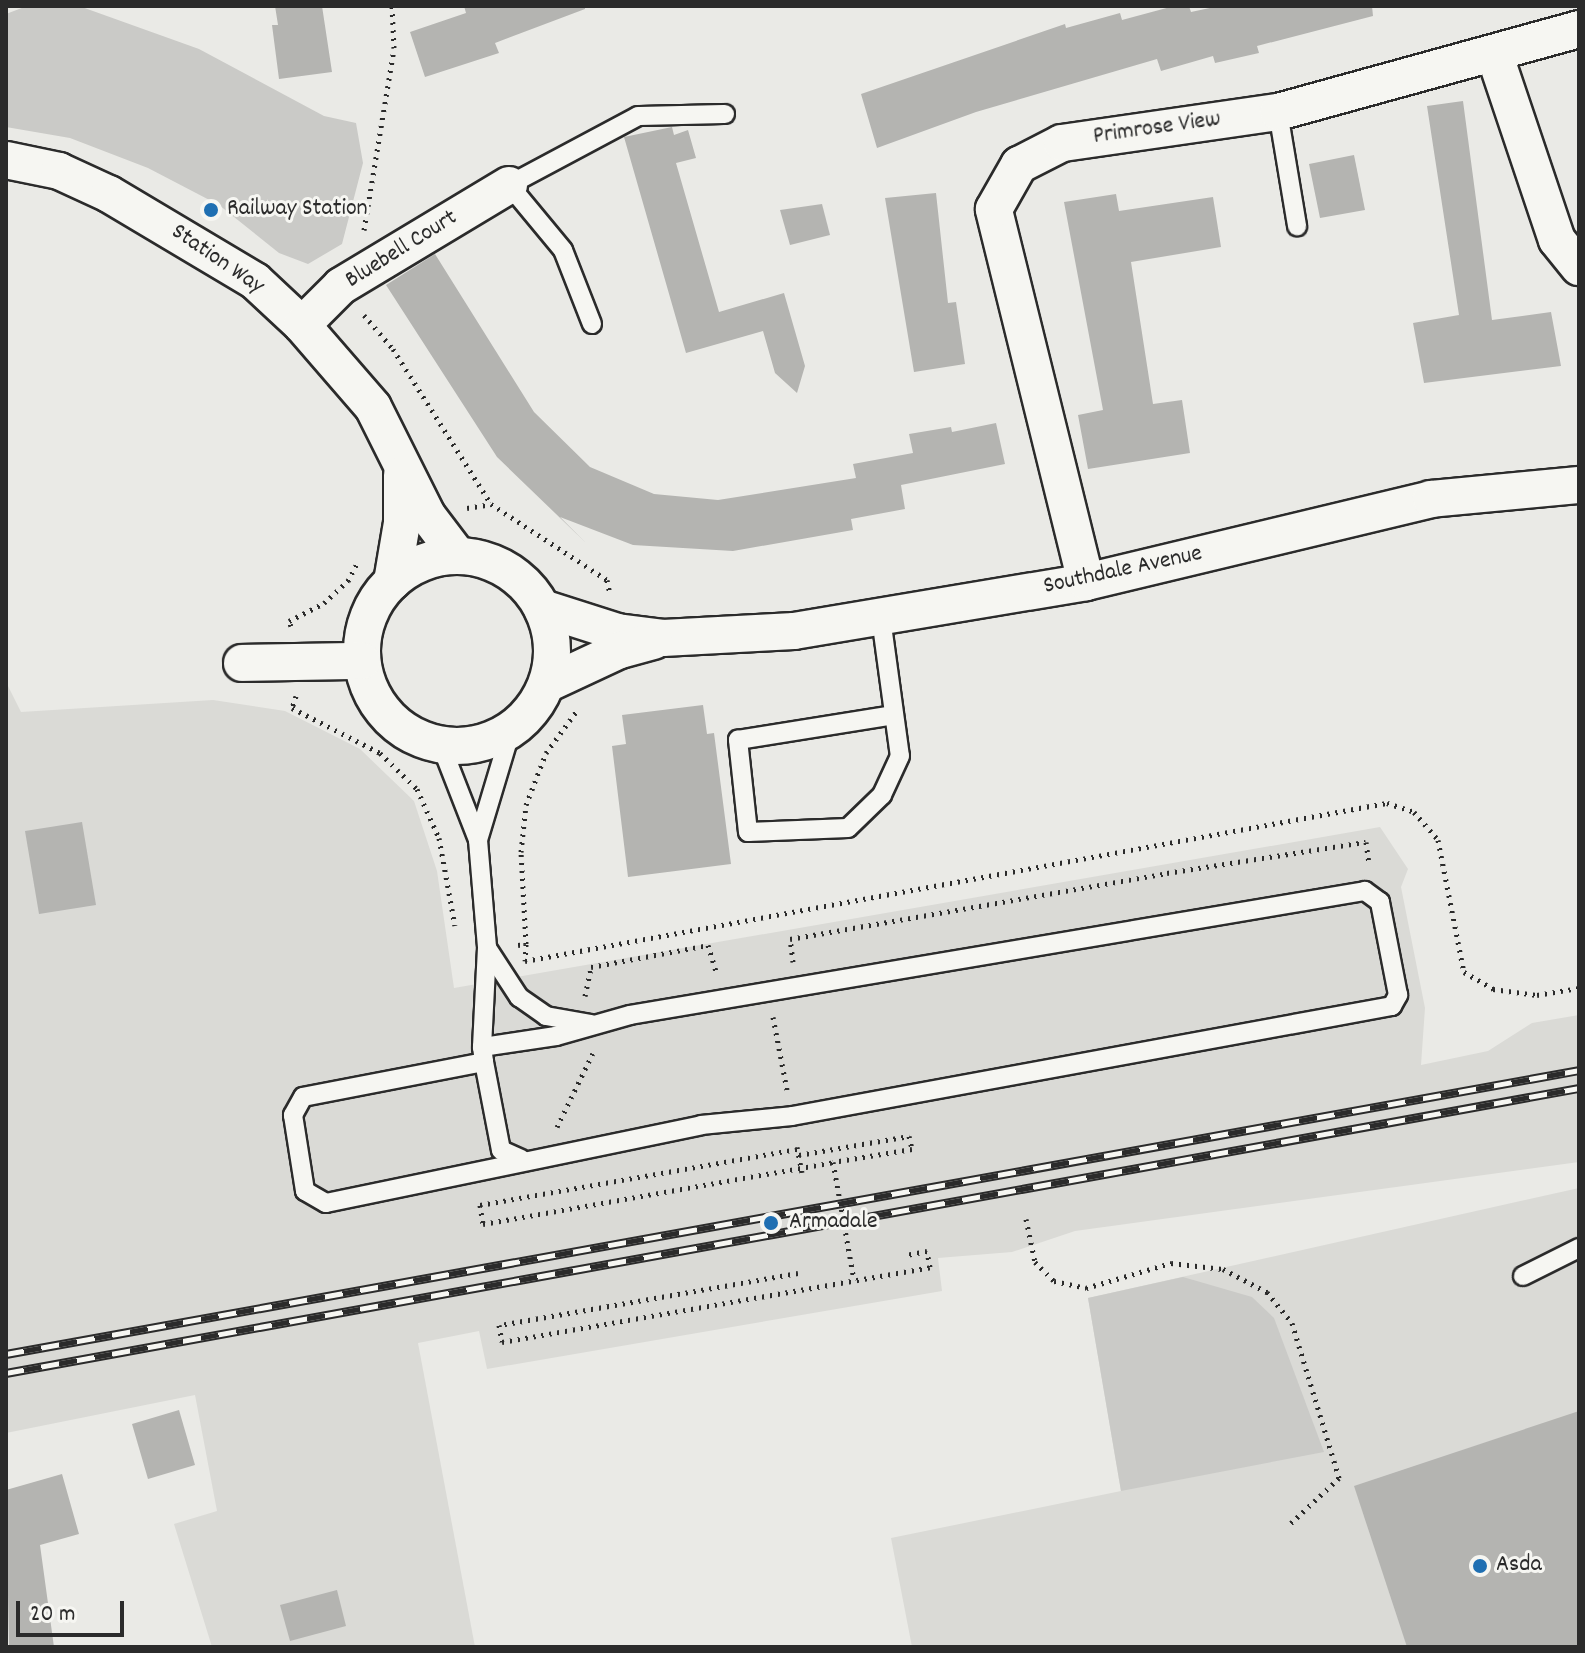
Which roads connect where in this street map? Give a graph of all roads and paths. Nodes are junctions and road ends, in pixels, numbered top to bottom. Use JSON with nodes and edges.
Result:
{"nodes":[{"id":1,"x":392,"y":6,"type":"edge"},
{"id":2,"x":1579,"y":29,"type":"edge"},
{"id":3,"x":1494,"y":53,"type":"junction"},
{"id":4,"x":1278,"y":112,"type":"junction"},
{"id":5,"x":725,"y":114,"type":"dead end"},
{"id":6,"x":6,"y":160,"type":"edge"},
{"id":7,"x":509,"y":185,"type":"junction"},
{"id":8,"x":1297,"y":226,"type":"dead end"},
{"id":9,"x":1579,"y":267,"type":"edge"},
{"id":10,"x":341,"y":286,"type":"junction"},
{"id":11,"x":592,"y":324,"type":"dead end"},
{"id":12,"x":302,"y":325,"type":"junction"},
{"id":13,"x":402,"y":469,"type":"junction"},
{"id":14,"x":1579,"y":485,"type":"edge"},
{"id":15,"x":491,"y":504,"type":"dead end"},
{"id":16,"x":458,"y":556,"type":"junction"},
{"id":17,"x":359,"y":558,"type":"dead end"},
{"id":18,"x":392,"y":582,"type":"junction"},
{"id":19,"x":1086,"y":582,"type":"junction"},
{"id":20,"x":542,"y":608,"type":"junction"},
{"id":21,"x":881,"y":618,"type":"junction"},
{"id":22,"x":663,"y":638,"type":"junction"},
{"id":23,"x":362,"y":661,"type":"junction"},
{"id":24,"x":242,"y":663,"type":"dead end"},
{"id":25,"x":306,"y":663,"type":"junction"},
{"id":26,"x":547,"y":684,"type":"junction"},
{"id":27,"x":586,"y":704,"type":"dead end"},
{"id":28,"x":894,"y":715,"type":"junction"},
{"id":29,"x":511,"y":730,"type":"junction"},
{"id":30,"x":441,"y":745,"type":"junction"},
{"id":31,"x":478,"y":840,"type":"junction"},
{"id":32,"x":1373,"y":897,"type":"junction"},
{"id":33,"x":526,"y":944,"type":"junction"},
{"id":34,"x":487,"y":948,"type":"junction"},
{"id":35,"x":525,"y":961,"type":"junction"},
{"id":36,"x":726,"y":971,"type":"dead end"},
{"id":37,"x":527,"y":973,"type":"dead end"},
{"id":38,"x":1579,"y":988,"type":"edge"},
{"id":39,"x":768,"y":993,"type":"junction"},
{"id":40,"x":588,"y":995,"type":"junction"},
{"id":41,"x":578,"y":999,"type":"dead end"},
{"id":42,"x":596,"y":1025,"type":"junction"},
{"id":43,"x":483,"y":1055,"type":"junction"},
{"id":44,"x":792,"y":1116,"type":"junction"},
{"id":45,"x":552,"y":1154,"type":"junction"},
{"id":46,"x":521,"y":1159,"type":"junction"},
{"id":47,"x":833,"y":1162,"type":"junction"},
{"id":48,"x":554,"y":1192,"type":"junction"},
{"id":49,"x":1026,"y":1219,"type":"dead end"},
{"id":50,"x":1579,"y":1248,"type":"edge"},
{"id":51,"x":906,"y":1255,"type":"dead end"},
{"id":52,"x":798,"y":1273,"type":"dead end"},
{"id":53,"x":1523,"y":1276,"type":"dead end"},
{"id":54,"x":854,"y":1280,"type":"junction"},
{"id":55,"x":1291,"y":1523,"type":"dead end"}],
"edges":[{"from":1,"to":10,"type":"path"},
{"from":2,"to":3,"type":"street","name":"Primrose View"},
{"from":3,"to":4,"type":"street","name":"Primrose View"},
{"from":3,"to":9,"type":"street"},
{"from":4,"to":8,"type":"lane"},
{"from":4,"to":19,"type":"street","name":"Primrose View"},
{"from":5,"to":7,"type":"lane"},
{"from":6,"to":12,"type":"street","name":"Station Way"},
{"from":7,"to":10,"type":"street","name":"Bluebell Court"},
{"from":7,"to":11,"type":"lane"},
{"from":10,"to":12,"type":"street","name":"Bluebell Court"},
{"from":10,"to":15,"type":"path"},
{"from":12,"to":13,"type":"street","name":"Station Way"},
{"from":13,"to":16,"type":"street","name":"Station Way"},
{"from":13,"to":18,"type":"street","name":"Station Way"},
{"from":14,"to":19,"type":"street","name":"Southdale Avenue"},
{"from":16,"to":18,"type":"street"},
{"from":16,"to":20,"type":"street"},
{"from":17,"to":25,"type":"path"},
{"from":18,"to":23,"type":"street"},
{"from":19,"to":21,"type":"street","name":"Southdale Avenue"},
{"from":20,"to":22,"type":"street","name":"Southdale Avenue"},
{"from":20,"to":26,"type":"street"},
{"from":21,"to":22,"type":"street","name":"Southdale Avenue"},
{"from":21,"to":28,"type":"lane"},
{"from":22,"to":26,"type":"street","name":"Southdale Avenue"},
{"from":23,"to":25,"type":"street"},
{"from":23,"to":30,"type":"street"},
{"from":24,"to":25,"type":"street"},
{"from":25,"to":34,"type":"path"},
{"from":26,"to":29,"type":"street"},
{"from":27,"to":33,"type":"path"},
{"from":28,"to":28,"type":"lane"},
{"from":29,"to":30,"type":"street"},
{"from":29,"to":31,"type":"lane"},
{"from":30,"to":31,"type":"lane"},
{"from":31,"to":34,"type":"lane"},
{"from":32,"to":39,"type":"lane"},
{"from":32,"to":39,"type":"path"},
{"from":32,"to":44,"type":"lane"},
{"from":33,"to":34,"type":"path"},
{"from":33,"to":35,"type":"path"},
{"from":34,"to":42,"type":"lane"},
{"from":34,"to":43,"type":"lane"},
{"from":35,"to":37,"type":"path"},
{"from":35,"to":38,"type":"path"},
{"from":36,"to":40,"type":"path"},
{"from":39,"to":42,"type":"lane"},
{"from":39,"to":44,"type":"path"},
{"from":40,"to":41,"type":"path"},
{"from":40,"to":42,"type":"path"},
{"from":42,"to":43,"type":"lane"},
{"from":42,"to":45,"type":"path"},
{"from":43,"to":46,"type":"lane"},
{"from":43,"to":46,"type":"lane"},
{"from":44,"to":45,"type":"lane"},
{"from":45,"to":46,"type":"lane"},
{"from":45,"to":48,"type":"path"},
{"from":47,"to":48,"type":"path","bridge":true},
{"from":47,"to":48,"type":"path"},
{"from":47,"to":54,"type":"path","bridge":true},
{"from":49,"to":55,"type":"path"},
{"from":50,"to":53,"type":"lane"},
{"from":51,"to":54,"type":"path"},
{"from":52,"to":54,"type":"path"}]}
